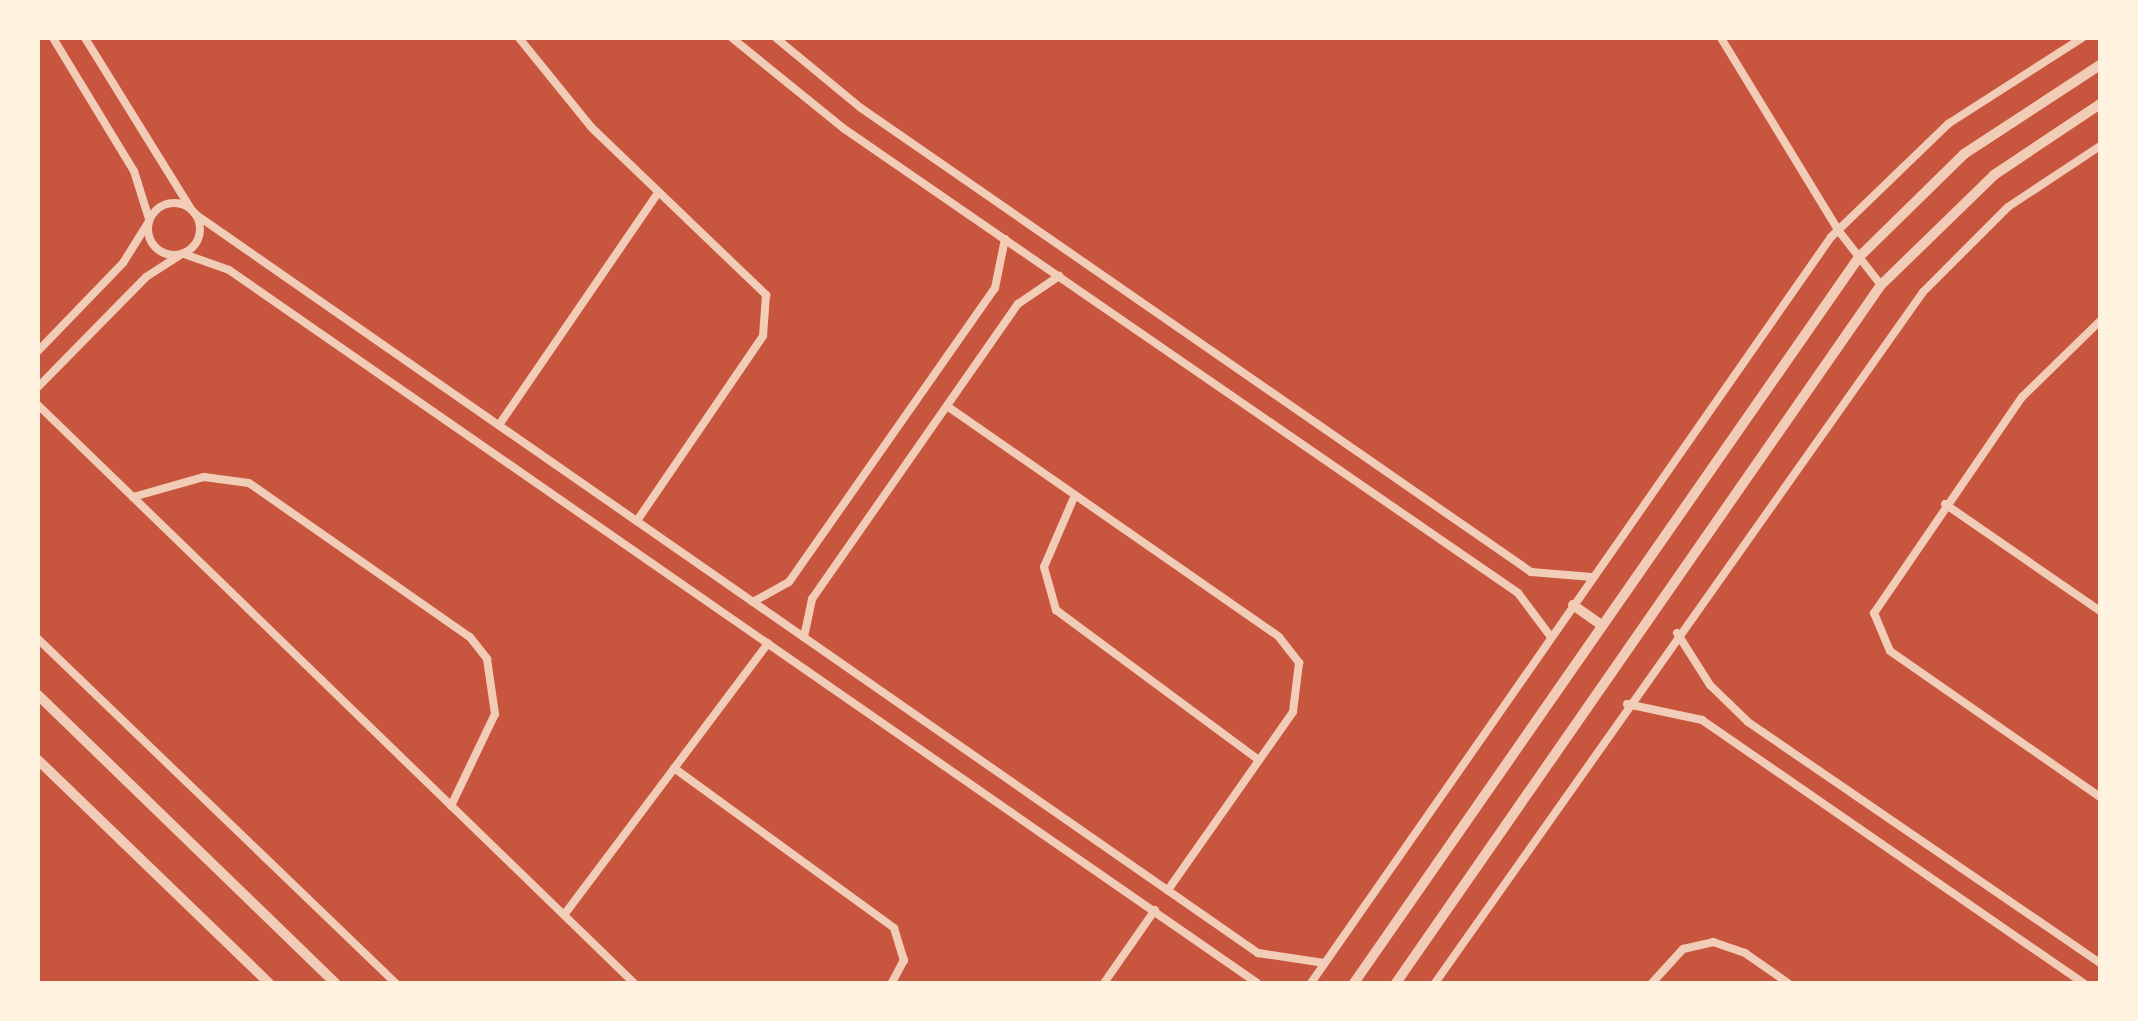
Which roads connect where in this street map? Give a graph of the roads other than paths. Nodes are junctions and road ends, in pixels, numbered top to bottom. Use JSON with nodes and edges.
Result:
{"nodes":[{"id":1,"x":53,"y":38,"type":"edge"},
{"id":2,"x":85,"y":38,"type":"edge"},
{"id":3,"x":519,"y":38,"type":"edge"},
{"id":4,"x":732,"y":38,"type":"edge"},
{"id":5,"x":776,"y":38,"type":"edge"},
{"id":6,"x":1721,"y":38,"type":"edge"},
{"id":7,"x":2082,"y":38,"type":"edge"},
{"id":8,"x":2100,"y":65,"type":"edge"},
{"id":9,"x":2100,"y":104,"type":"edge"},
{"id":10,"x":2100,"y":146,"type":"edge"},
{"id":11,"x":658,"y":193,"type":"junction"},
{"id":12,"x":193,"y":212,"type":"junction"},
{"id":13,"x":149,"y":221,"type":"junction"},
{"id":14,"x":1838,"y":230,"type":"junction"},
{"id":15,"x":1005,"y":239,"type":"junction"},
{"id":16,"x":182,"y":254,"type":"junction"},
{"id":17,"x":1859,"y":257,"type":"junction"},
{"id":18,"x":1059,"y":276,"type":"junction"},
{"id":19,"x":1881,"y":285,"type":"junction"},
{"id":20,"x":2100,"y":321,"type":"edge"},
{"id":21,"x":38,"y":351,"type":"edge"},
{"id":22,"x":38,"y":387,"type":"edge"},
{"id":23,"x":38,"y":405,"type":"edge"},
{"id":24,"x":947,"y":406,"type":"junction"},
{"id":25,"x":499,"y":425,"type":"junction"},
{"id":26,"x":1075,"y":495,"type":"junction"},
{"id":27,"x":133,"y":497,"type":"junction"},
{"id":28,"x":1945,"y":504,"type":"junction"},
{"id":29,"x":637,"y":521,"type":"junction"},
{"id":30,"x":1592,"y":577,"type":"junction"},
{"id":31,"x":753,"y":602,"type":"junction"},
{"id":32,"x":1573,"y":605,"type":"junction"},
{"id":33,"x":2100,"y":611,"type":"edge"},
{"id":34,"x":1602,"y":625,"type":"junction"},
{"id":35,"x":1677,"y":633,"type":"junction"},
{"id":36,"x":804,"y":637,"type":"junction"},
{"id":37,"x":1551,"y":637,"type":"junction"},
{"id":38,"x":38,"y":639,"type":"edge"},
{"id":39,"x":768,"y":643,"type":"junction"},
{"id":40,"x":38,"y":695,"type":"edge"},
{"id":41,"x":1627,"y":704,"type":"junction"},
{"id":42,"x":38,"y":760,"type":"edge"},
{"id":43,"x":1259,"y":760,"type":"junction"},
{"id":44,"x":674,"y":768,"type":"junction"},
{"id":45,"x":2100,"y":797,"type":"edge"},
{"id":46,"x":451,"y":806,"type":"junction"},
{"id":47,"x":1168,"y":890,"type":"junction"},
{"id":48,"x":1155,"y":910,"type":"junction"},
{"id":49,"x":564,"y":915,"type":"junction"},
{"id":50,"x":1324,"y":963,"type":"junction"},
{"id":51,"x":2100,"y":963,"type":"edge"},
{"id":52,"x":269,"y":983,"type":"edge"},
{"id":53,"x":335,"y":983,"type":"edge"},
{"id":54,"x":396,"y":983,"type":"edge"},
{"id":55,"x":634,"y":983,"type":"edge"},
{"id":56,"x":892,"y":983,"type":"edge"},
{"id":57,"x":1104,"y":983,"type":"edge"},
{"id":58,"x":1257,"y":983,"type":"edge"},
{"id":59,"x":1311,"y":983,"type":"edge"},
{"id":60,"x":1354,"y":983,"type":"edge"},
{"id":61,"x":1396,"y":983,"type":"edge"},
{"id":62,"x":1435,"y":983,"type":"edge"},
{"id":63,"x":1652,"y":983,"type":"edge"},
{"id":64,"x":1788,"y":983,"type":"edge"},
{"id":65,"x":2083,"y":983,"type":"edge"}],
"edges":[{"from":1,"to":13,"type":"street"},
{"from":2,"to":12,"type":"street"},
{"from":3,"to":11,"type":"street"},
{"from":4,"to":15,"type":"street"},
{"from":5,"to":30,"type":"street"},
{"from":6,"to":14,"type":"street"},
{"from":7,"to":14,"type":"street"},
{"from":8,"to":17,"type":"street"},
{"from":9,"to":19,"type":"street"},
{"from":10,"to":35,"type":"street"},
{"from":11,"to":25,"type":"street"},
{"from":11,"to":29,"type":"street"},
{"from":12,"to":13,"type":"street"},
{"from":12,"to":16,"type":"street"},
{"from":12,"to":25,"type":"street"},
{"from":13,"to":16,"type":"street"},
{"from":13,"to":21,"type":"street"},
{"from":14,"to":17,"type":"street"},
{"from":14,"to":30,"type":"street"},
{"from":15,"to":18,"type":"street"},
{"from":15,"to":31,"type":"street"},
{"from":16,"to":22,"type":"street"},
{"from":16,"to":39,"type":"street"},
{"from":17,"to":19,"type":"street"},
{"from":17,"to":34,"type":"street"},
{"from":18,"to":24,"type":"street"},
{"from":18,"to":37,"type":"street"},
{"from":19,"to":61,"type":"street"},
{"from":20,"to":28,"type":"street"},
{"from":23,"to":27,"type":"street"},
{"from":24,"to":26,"type":"street"},
{"from":24,"to":36,"type":"street"},
{"from":25,"to":29,"type":"street"},
{"from":26,"to":43,"type":"street"},
{"from":26,"to":43,"type":"street"},
{"from":27,"to":46,"type":"street"},
{"from":27,"to":46,"type":"street"},
{"from":28,"to":33,"type":"street"},
{"from":28,"to":45,"type":"street"},
{"from":29,"to":31,"type":"street"},
{"from":30,"to":32,"type":"street"},
{"from":31,"to":36,"type":"street"},
{"from":32,"to":34,"type":"street"},
{"from":32,"to":37,"type":"street"},
{"from":34,"to":60,"type":"street"},
{"from":35,"to":41,"type":"street"},
{"from":35,"to":51,"type":"street"},
{"from":36,"to":47,"type":"street"},
{"from":37,"to":50,"type":"street"},
{"from":38,"to":54,"type":"street"},
{"from":39,"to":44,"type":"street"},
{"from":39,"to":48,"type":"street"},
{"from":40,"to":53,"type":"street"},
{"from":41,"to":62,"type":"street"},
{"from":41,"to":65,"type":"street"},
{"from":42,"to":52,"type":"street"},
{"from":43,"to":47,"type":"street"},
{"from":44,"to":49,"type":"street"},
{"from":44,"to":56,"type":"street"},
{"from":46,"to":49,"type":"street"},
{"from":47,"to":50,"type":"street"},
{"from":48,"to":57,"type":"street"},
{"from":48,"to":58,"type":"street"},
{"from":49,"to":55,"type":"street"},
{"from":50,"to":59,"type":"street"},
{"from":63,"to":64,"type":"street"}]}
